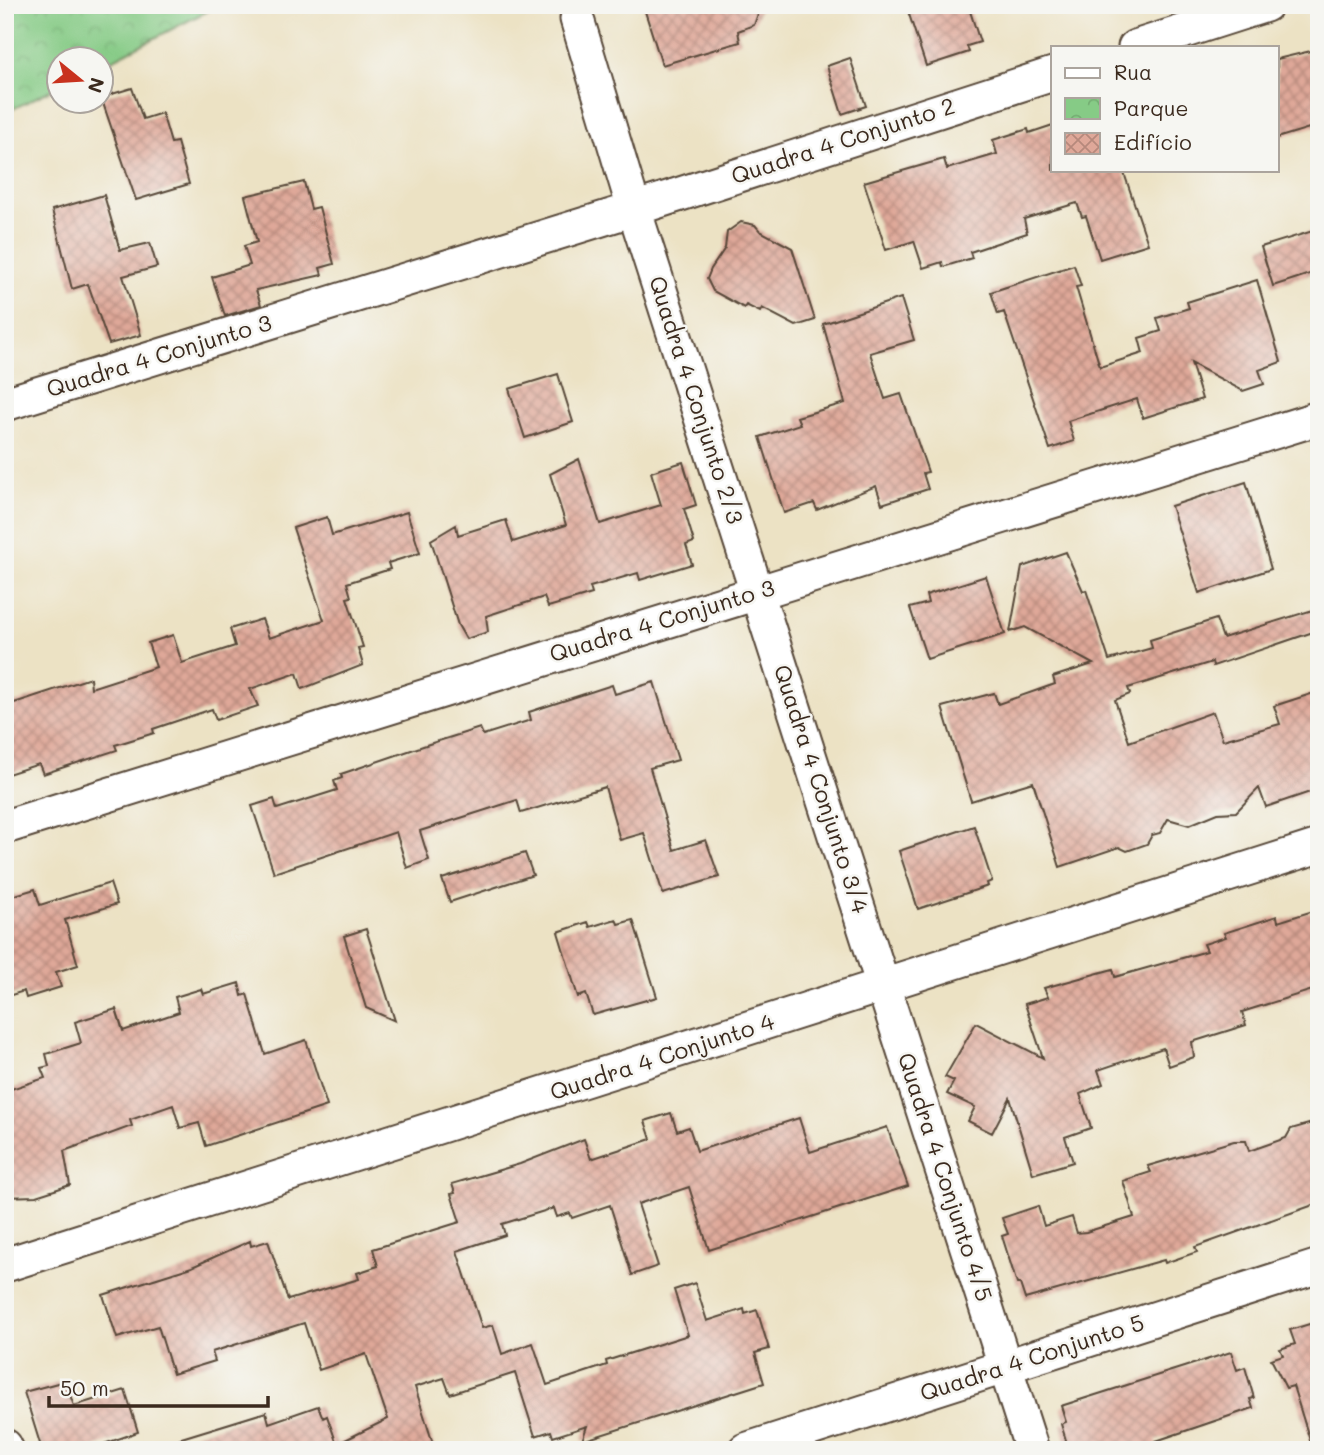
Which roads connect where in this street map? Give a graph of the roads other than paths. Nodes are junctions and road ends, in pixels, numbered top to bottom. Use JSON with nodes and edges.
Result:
{"nodes":[{"id":1,"x":1266,"y":5,"type":"edge"},
{"id":2,"x":577,"y":19,"type":"dead end"},
{"id":3,"x":1138,"y":46,"type":"edge"},
{"id":4,"x":1051,"y":75,"type":"edge"},
{"id":5,"x":634,"y":209,"type":"junction"},
{"id":6,"x":5,"y":404,"type":"edge"},
{"id":7,"x":1319,"y":418,"type":"edge"},
{"id":8,"x":758,"y":591,"type":"junction"},
{"id":9,"x":5,"y":827,"type":"edge"},
{"id":10,"x":1319,"y":846,"type":"edge"},
{"id":11,"x":884,"y":986,"type":"junction"},
{"id":12,"x":5,"y":1265,"type":"edge"},
{"id":13,"x":1319,"y":1266,"type":"edge"},
{"id":14,"x":1005,"y":1367,"type":"junction"},
{"id":15,"x":745,"y":1450,"type":"edge"},
{"id":16,"x":1032,"y":1450,"type":"edge"}],
"edges":[{"from":1,"to":3,"type":"street"},
{"from":2,"to":5,"type":"street","name":"Quadra 4 Conjunto 2/3"},
{"from":4,"to":5,"type":"street","name":"Quadra 4 Conjunto 2"},
{"from":5,"to":6,"type":"street","name":"Quadra 4 Conjunto 3"},
{"from":5,"to":8,"type":"street","name":"Quadra 4 Conjunto 2/3"},
{"from":7,"to":8,"type":"street","name":"Quadra 4 Conjunto 3"},
{"from":8,"to":9,"type":"street","name":"Quadra 4 Conjunto 3"},
{"from":8,"to":11,"type":"street","name":"Quadra 4 Conjunto 3/4"},
{"from":10,"to":11,"type":"street","name":"Quadra 4 Conjunto 4"},
{"from":11,"to":12,"type":"street","name":"Quadra 4 Conjunto 4"},
{"from":11,"to":14,"type":"street","name":"Quadra 4 Conjunto 4/5"},
{"from":13,"to":14,"type":"street","name":"Quadra 4 Conjunto 5"},
{"from":14,"to":15,"type":"street","name":"Quadra 4 Conjunto 5"},
{"from":14,"to":16,"type":"street","name":"Quadra 4 Conjunto 4/5"}]}
